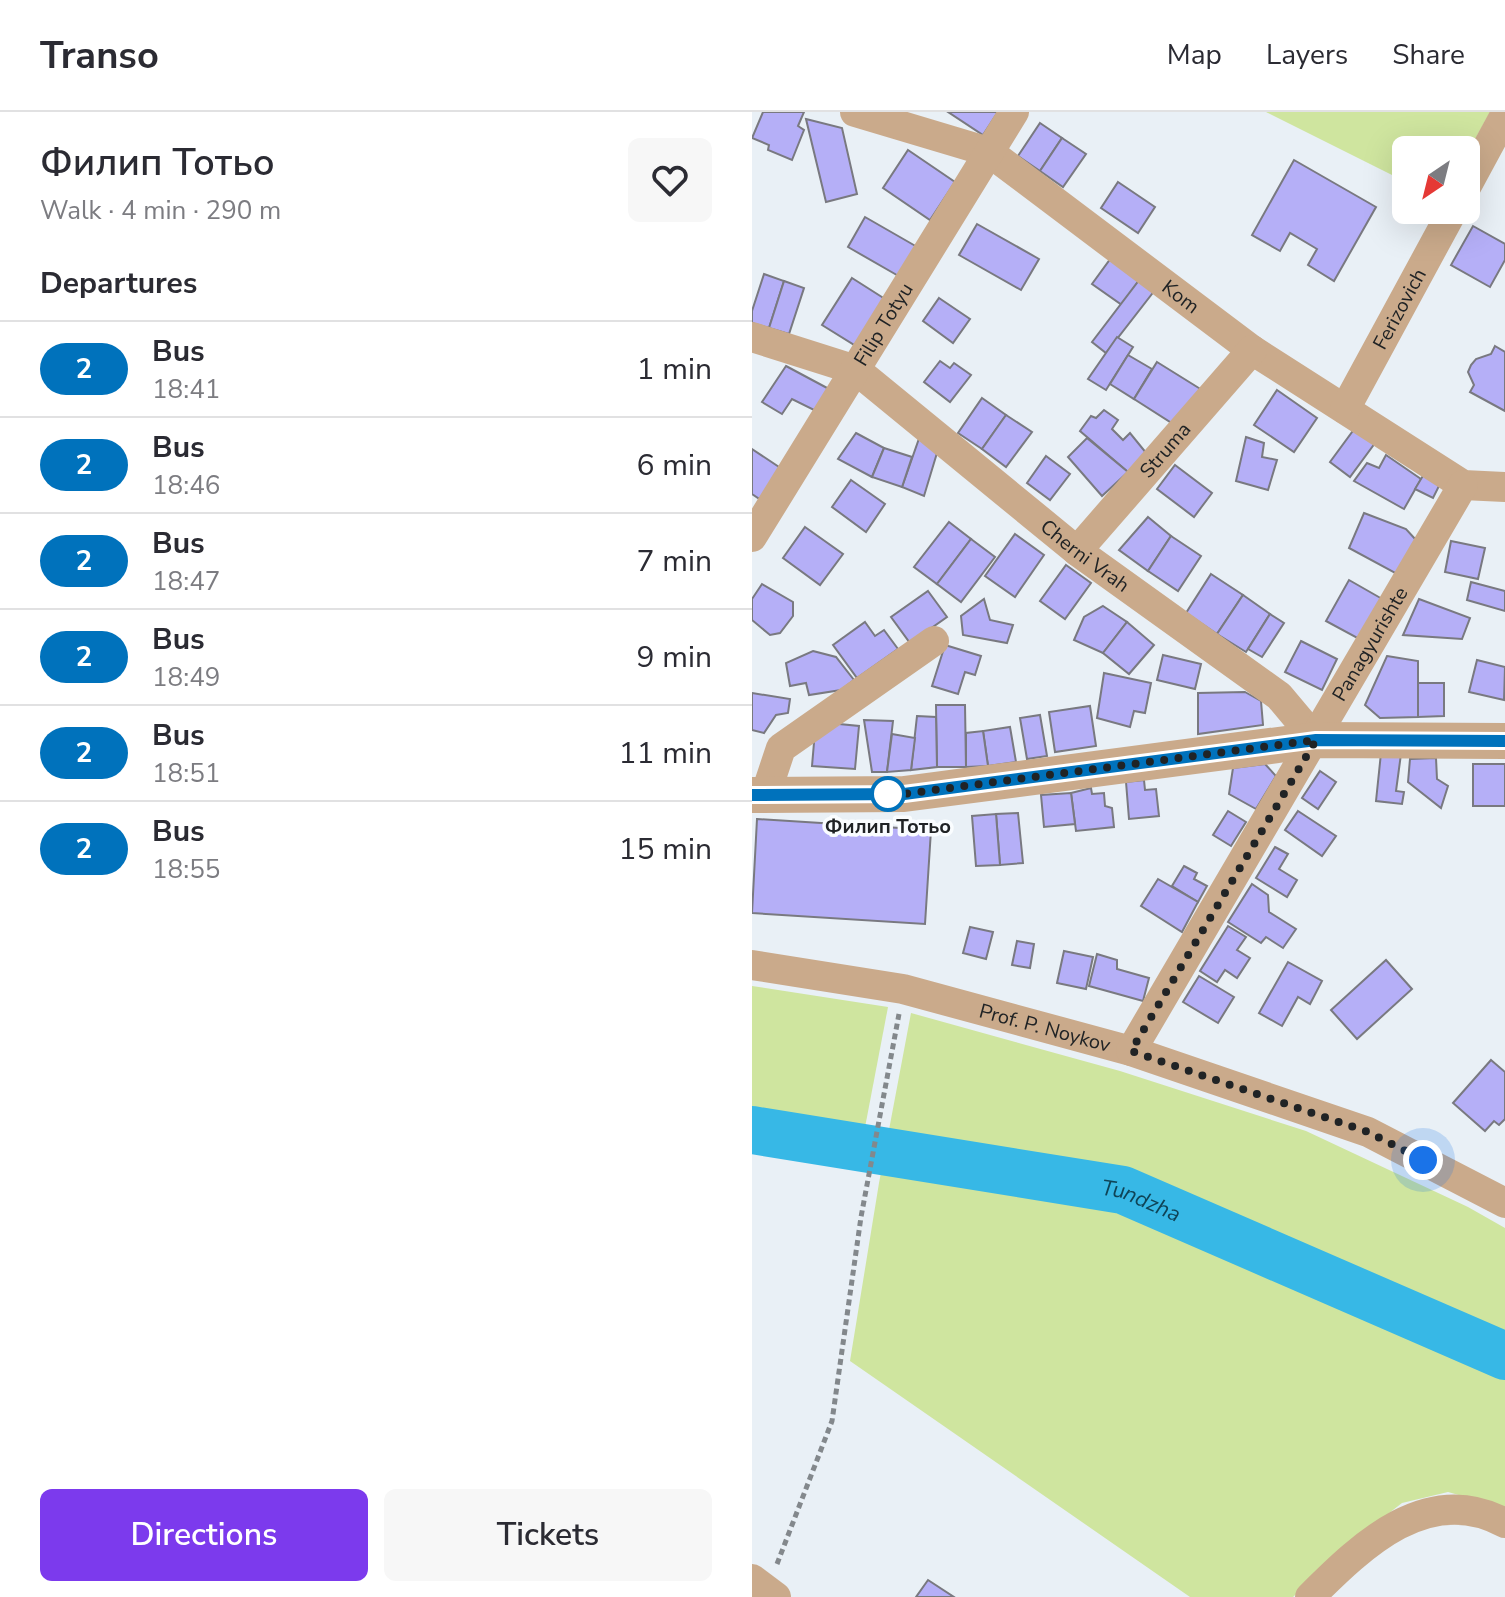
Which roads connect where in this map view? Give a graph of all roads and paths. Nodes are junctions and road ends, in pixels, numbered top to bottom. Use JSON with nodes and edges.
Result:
{"nodes":[{"id":1,"x":855,"y":112,"type":"edge"},
{"id":2,"x":1014,"y":112,"type":"edge"},
{"id":3,"x":1505,"y":115,"type":"edge"},
{"id":4,"x":989,"y":152,"type":"junction"},
{"id":5,"x":1480,"y":161,"type":"edge"},
{"id":6,"x":1445,"y":224,"type":"edge"},
{"id":7,"x":752,"y":337,"type":"edge"},
{"id":8,"x":1252,"y":350,"type":"junction"},
{"id":9,"x":856,"y":370,"type":"junction"},
{"id":10,"x":1345,"y":409,"type":"junction"},
{"id":11,"x":1463,"y":485,"type":"junction"},
{"id":12,"x":1505,"y":487,"type":"edge"},
{"id":13,"x":752,"y":537,"type":"edge"},
{"id":14,"x":1077,"y":551,"type":"junction"},
{"id":15,"x":934,"y":641,"type":"dead end"},
{"id":16,"x":1316,"y":740,"type":"junction"},
{"id":17,"x":1505,"y":741,"type":"edge"},
{"id":18,"x":758,"y":795,"type":"edge"},
{"id":19,"x":752,"y":965,"type":"edge"},
{"id":20,"x":903,"y":989,"type":"junction"},
{"id":21,"x":1131,"y":1051,"type":"junction"},
{"id":22,"x":1505,"y":1203,"type":"edge"},
{"id":23,"x":1505,"y":1523,"type":"edge"},
{"id":24,"x":765,"y":1589,"type":"edge"},
{"id":25,"x":1310,"y":1597,"type":"edge"}],
"edges":[{"from":1,"to":4,"type":"street","name":"Kom"},
{"from":2,"to":4,"type":"street","name":"Filip Totyu"},
{"from":3,"to":5,"type":"street"},
{"from":4,"to":8,"type":"street","name":"Kom"},
{"from":4,"to":9,"type":"street","name":"Filip Totyu"},
{"from":6,"to":10,"type":"street","name":"Ferizovich"},
{"from":7,"to":9,"type":"street"},
{"from":8,"to":10,"type":"street","name":"Kom"},
{"from":8,"to":14,"type":"street","name":"Struma"},
{"from":9,"to":13,"type":"street","name":"Filip Totyu"},
{"from":9,"to":14,"type":"street","name":"Cherni Vrah"},
{"from":10,"to":11,"type":"street","name":"Kom"},
{"from":11,"to":12,"type":"street"},
{"from":11,"to":16,"type":"street","name":"Panagyurishte"},
{"from":14,"to":16,"type":"street","name":"Cherni Vrah"},
{"from":15,"to":18,"type":"street"},
{"from":16,"to":17,"type":"street"},
{"from":16,"to":18,"type":"street"},
{"from":16,"to":21,"type":"street","name":"Panagyurishte"},
{"from":19,"to":20,"type":"street","name":"Prof. P. Noykov"},
{"from":20,"to":21,"type":"street","name":"Prof. P. Noykov"},
{"from":20,"to":24,"type":"path"},
{"from":21,"to":22,"type":"street","name":"Prof. P. Noykov"},
{"from":23,"to":25,"type":"street"}]}
